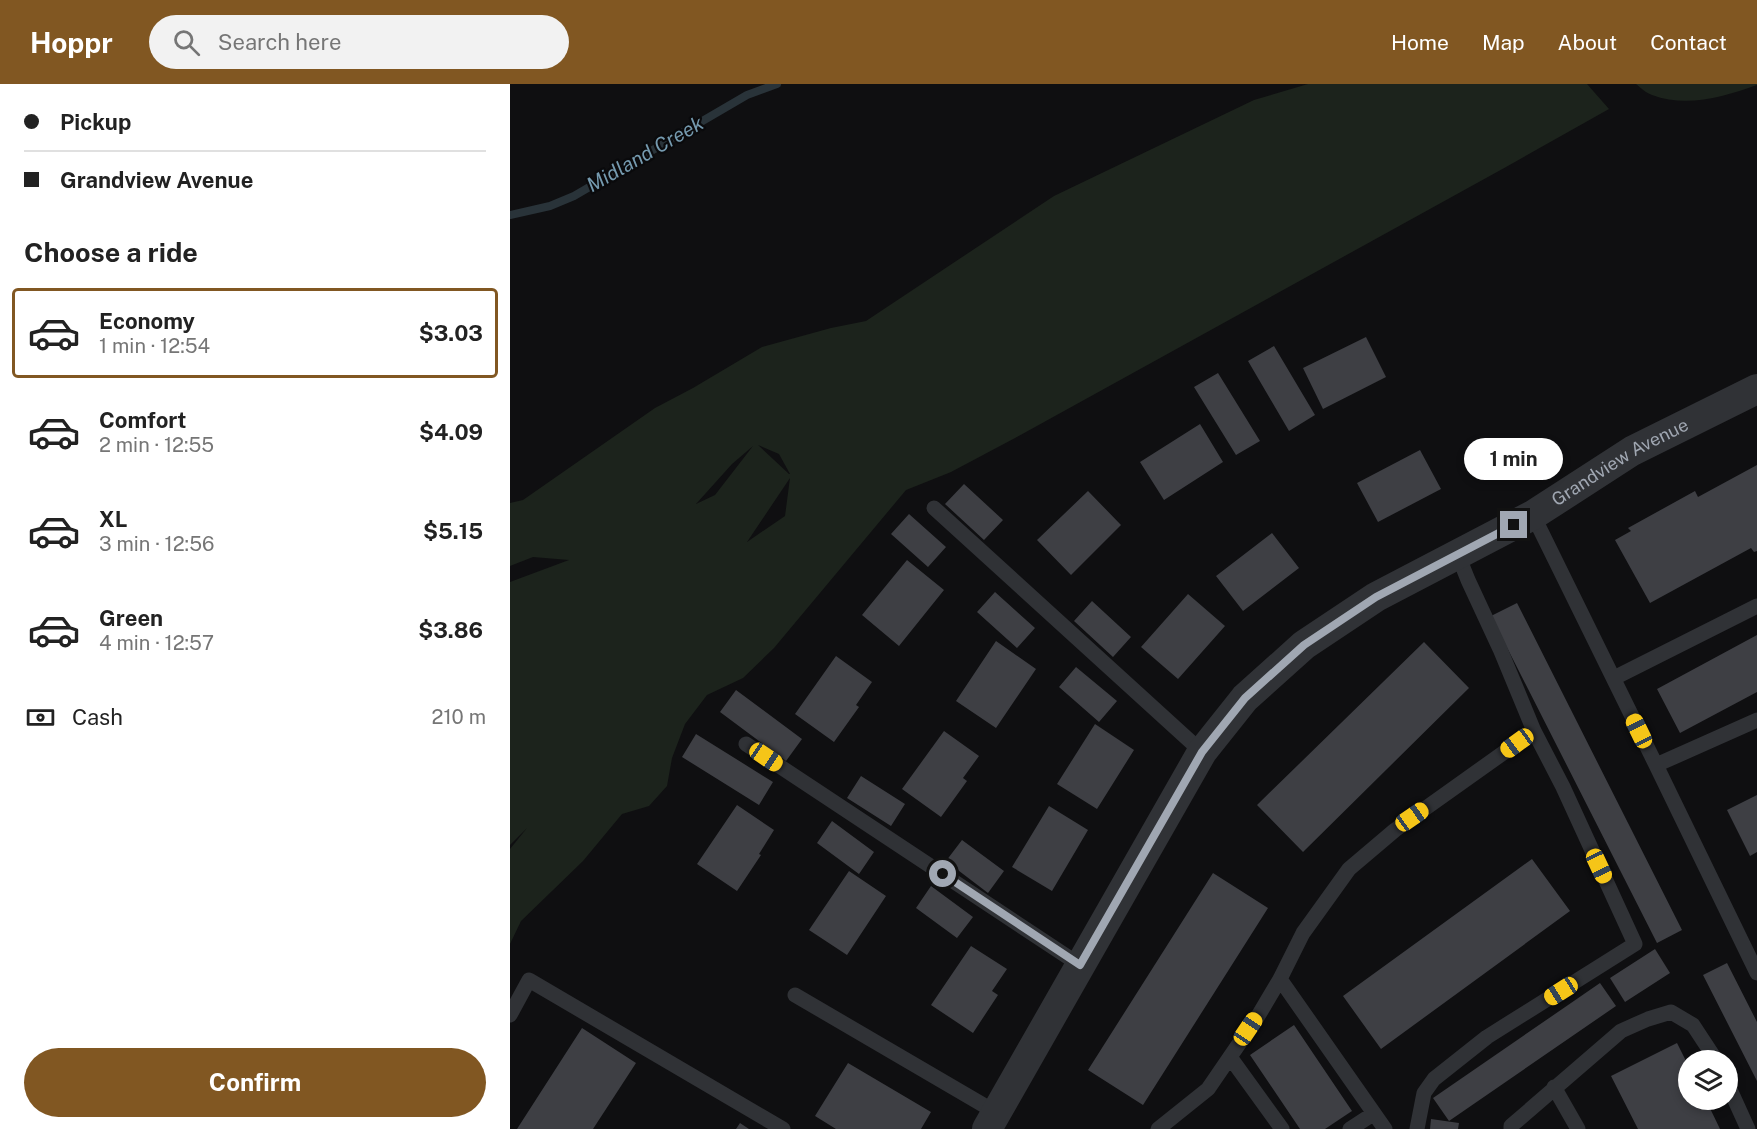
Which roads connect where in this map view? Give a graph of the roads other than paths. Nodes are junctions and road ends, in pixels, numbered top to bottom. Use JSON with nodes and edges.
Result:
{"nodes":[{"id":1,"x":1757,"y":389,"type":"edge"},
{"id":2,"x":934,"y":508,"type":"dead end"},
{"id":3,"x":1533,"y":515,"type":"junction"},
{"id":4,"x":1458,"y":555,"type":"junction"},
{"id":5,"x":1757,"y":606,"type":"edge"},
{"id":6,"x":1614,"y":678,"type":"junction"},
{"id":7,"x":1757,"y":720,"type":"edge"},
{"id":8,"x":1534,"y":731,"type":"junction"},
{"id":9,"x":746,"y":744,"type":"dead end"},
{"id":10,"x":1202,"y":752,"type":"junction"},
{"id":11,"x":1656,"y":765,"type":"junction"},
{"id":12,"x":1080,"y":965,"type":"junction"},
{"id":13,"x":1757,"y":973,"type":"edge"},
{"id":14,"x":1280,"y":979,"type":"junction"},
{"id":15,"x":795,"y":995,"type":"dead end"},
{"id":16,"x":510,"y":1015,"type":"edge"},
{"id":17,"x":1710,"y":1050,"type":"edge"},
{"id":18,"x":1230,"y":1057,"type":"junction"},
{"id":19,"x":1554,"y":1088,"type":"junction"},
{"id":20,"x":1738,"y":1107,"type":"edge"},
{"id":21,"x":1373,"y":1114,"type":"junction"},
{"id":22,"x":992,"y":1121,"type":"edge"},
{"id":23,"x":783,"y":1129,"type":"edge"},
{"id":24,"x":1158,"y":1129,"type":"edge"},
{"id":25,"x":1282,"y":1129,"type":"edge"},
{"id":26,"x":1350,"y":1129,"type":"edge"},
{"id":27,"x":1385,"y":1129,"type":"edge"},
{"id":28,"x":1417,"y":1129,"type":"edge"},
{"id":29,"x":1511,"y":1129,"type":"edge"},
{"id":30,"x":1578,"y":1129,"type":"edge"},
{"id":31,"x":1748,"y":1129,"type":"edge"}],
"edges":[{"from":1,"to":3,"type":"street","name":"Grandview Avenue"},
{"from":2,"to":10,"type":"lane"},
{"from":3,"to":4,"type":"street","name":"Grandview Avenue"},
{"from":3,"to":6,"type":"lane"},
{"from":4,"to":8,"type":"lane"},
{"from":4,"to":10,"type":"street","name":"Grandview Avenue"},
{"from":5,"to":6,"type":"lane"},
{"from":6,"to":11,"type":"lane"},
{"from":7,"to":11,"type":"lane"},
{"from":8,"to":14,"type":"lane"},
{"from":8,"to":28,"type":"lane"},
{"from":9,"to":12,"type":"lane"},
{"from":10,"to":12,"type":"street","name":"Grandview Avenue"},
{"from":11,"to":13,"type":"lane"},
{"from":12,"to":22,"type":"street","name":"Grandview Avenue"},
{"from":14,"to":18,"type":"lane"},
{"from":14,"to":21,"type":"lane"},
{"from":15,"to":22,"type":"lane"},
{"from":16,"to":23,"type":"lane"},
{"from":17,"to":19,"type":"lane"},
{"from":18,"to":24,"type":"lane"},
{"from":18,"to":25,"type":"lane"},
{"from":19,"to":29,"type":"lane"},
{"from":19,"to":30,"type":"lane"},
{"from":20,"to":31,"type":"lane"},
{"from":21,"to":26,"type":"lane"},
{"from":21,"to":27,"type":"lane"}]}
